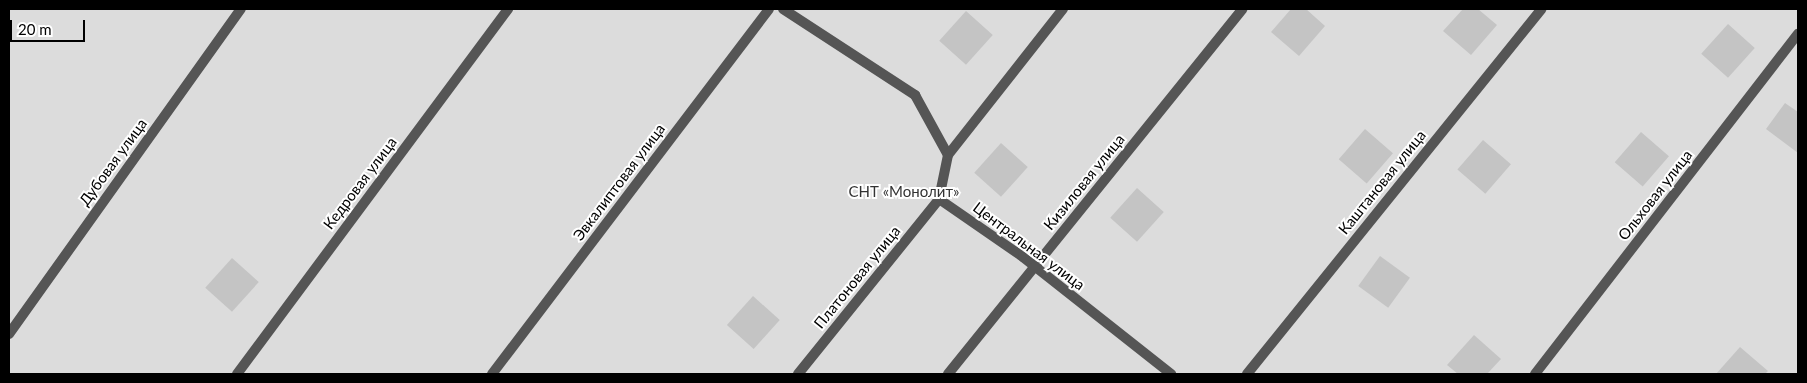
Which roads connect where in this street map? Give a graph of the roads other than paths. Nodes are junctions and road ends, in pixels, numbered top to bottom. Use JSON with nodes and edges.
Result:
{"nodes":[{"id":1,"x":241,"y":9,"type":"edge"},
{"id":2,"x":508,"y":9,"type":"edge"},
{"id":3,"x":769,"y":9,"type":"edge"},
{"id":4,"x":783,"y":9,"type":"edge"},
{"id":5,"x":1063,"y":9,"type":"edge"},
{"id":6,"x":1242,"y":9,"type":"edge"},
{"id":7,"x":1541,"y":9,"type":"edge"},
{"id":8,"x":1798,"y":34,"type":"edge"},
{"id":9,"x":948,"y":155,"type":"junction"},
{"id":10,"x":939,"y":199,"type":"junction"},
{"id":11,"x":1035,"y":267,"type":"junction"},
{"id":12,"x":9,"y":334,"type":"edge"},
{"id":13,"x":237,"y":374,"type":"edge"},
{"id":14,"x":492,"y":374,"type":"edge"},
{"id":15,"x":798,"y":374,"type":"edge"},
{"id":16,"x":948,"y":374,"type":"edge"},
{"id":17,"x":1172,"y":374,"type":"edge"},
{"id":18,"x":1247,"y":374,"type":"edge"},
{"id":19,"x":1535,"y":374,"type":"edge"}],
"edges":[{"from":1,"to":12,"type":"street","name":"Дубовая улица"},
{"from":2,"to":13,"type":"street","name":"Кедровая улица"},
{"from":3,"to":14,"type":"street","name":"Эвкалиптовая улица"},
{"from":4,"to":9,"type":"street"},
{"from":5,"to":9,"type":"street"},
{"from":6,"to":11,"type":"street","name":"Кизиловая улица"},
{"from":7,"to":18,"type":"street","name":"Каштановая улица"},
{"from":8,"to":19,"type":"street","name":"Ольховая улица"},
{"from":9,"to":10,"type":"street"},
{"from":10,"to":11,"type":"street","name":"Центральная улица"},
{"from":10,"to":15,"type":"street","name":"Платоновая улица"},
{"from":11,"to":16,"type":"street","name":"Кизиловая улица"},
{"from":11,"to":17,"type":"street","name":"Центральная улица"}]}
